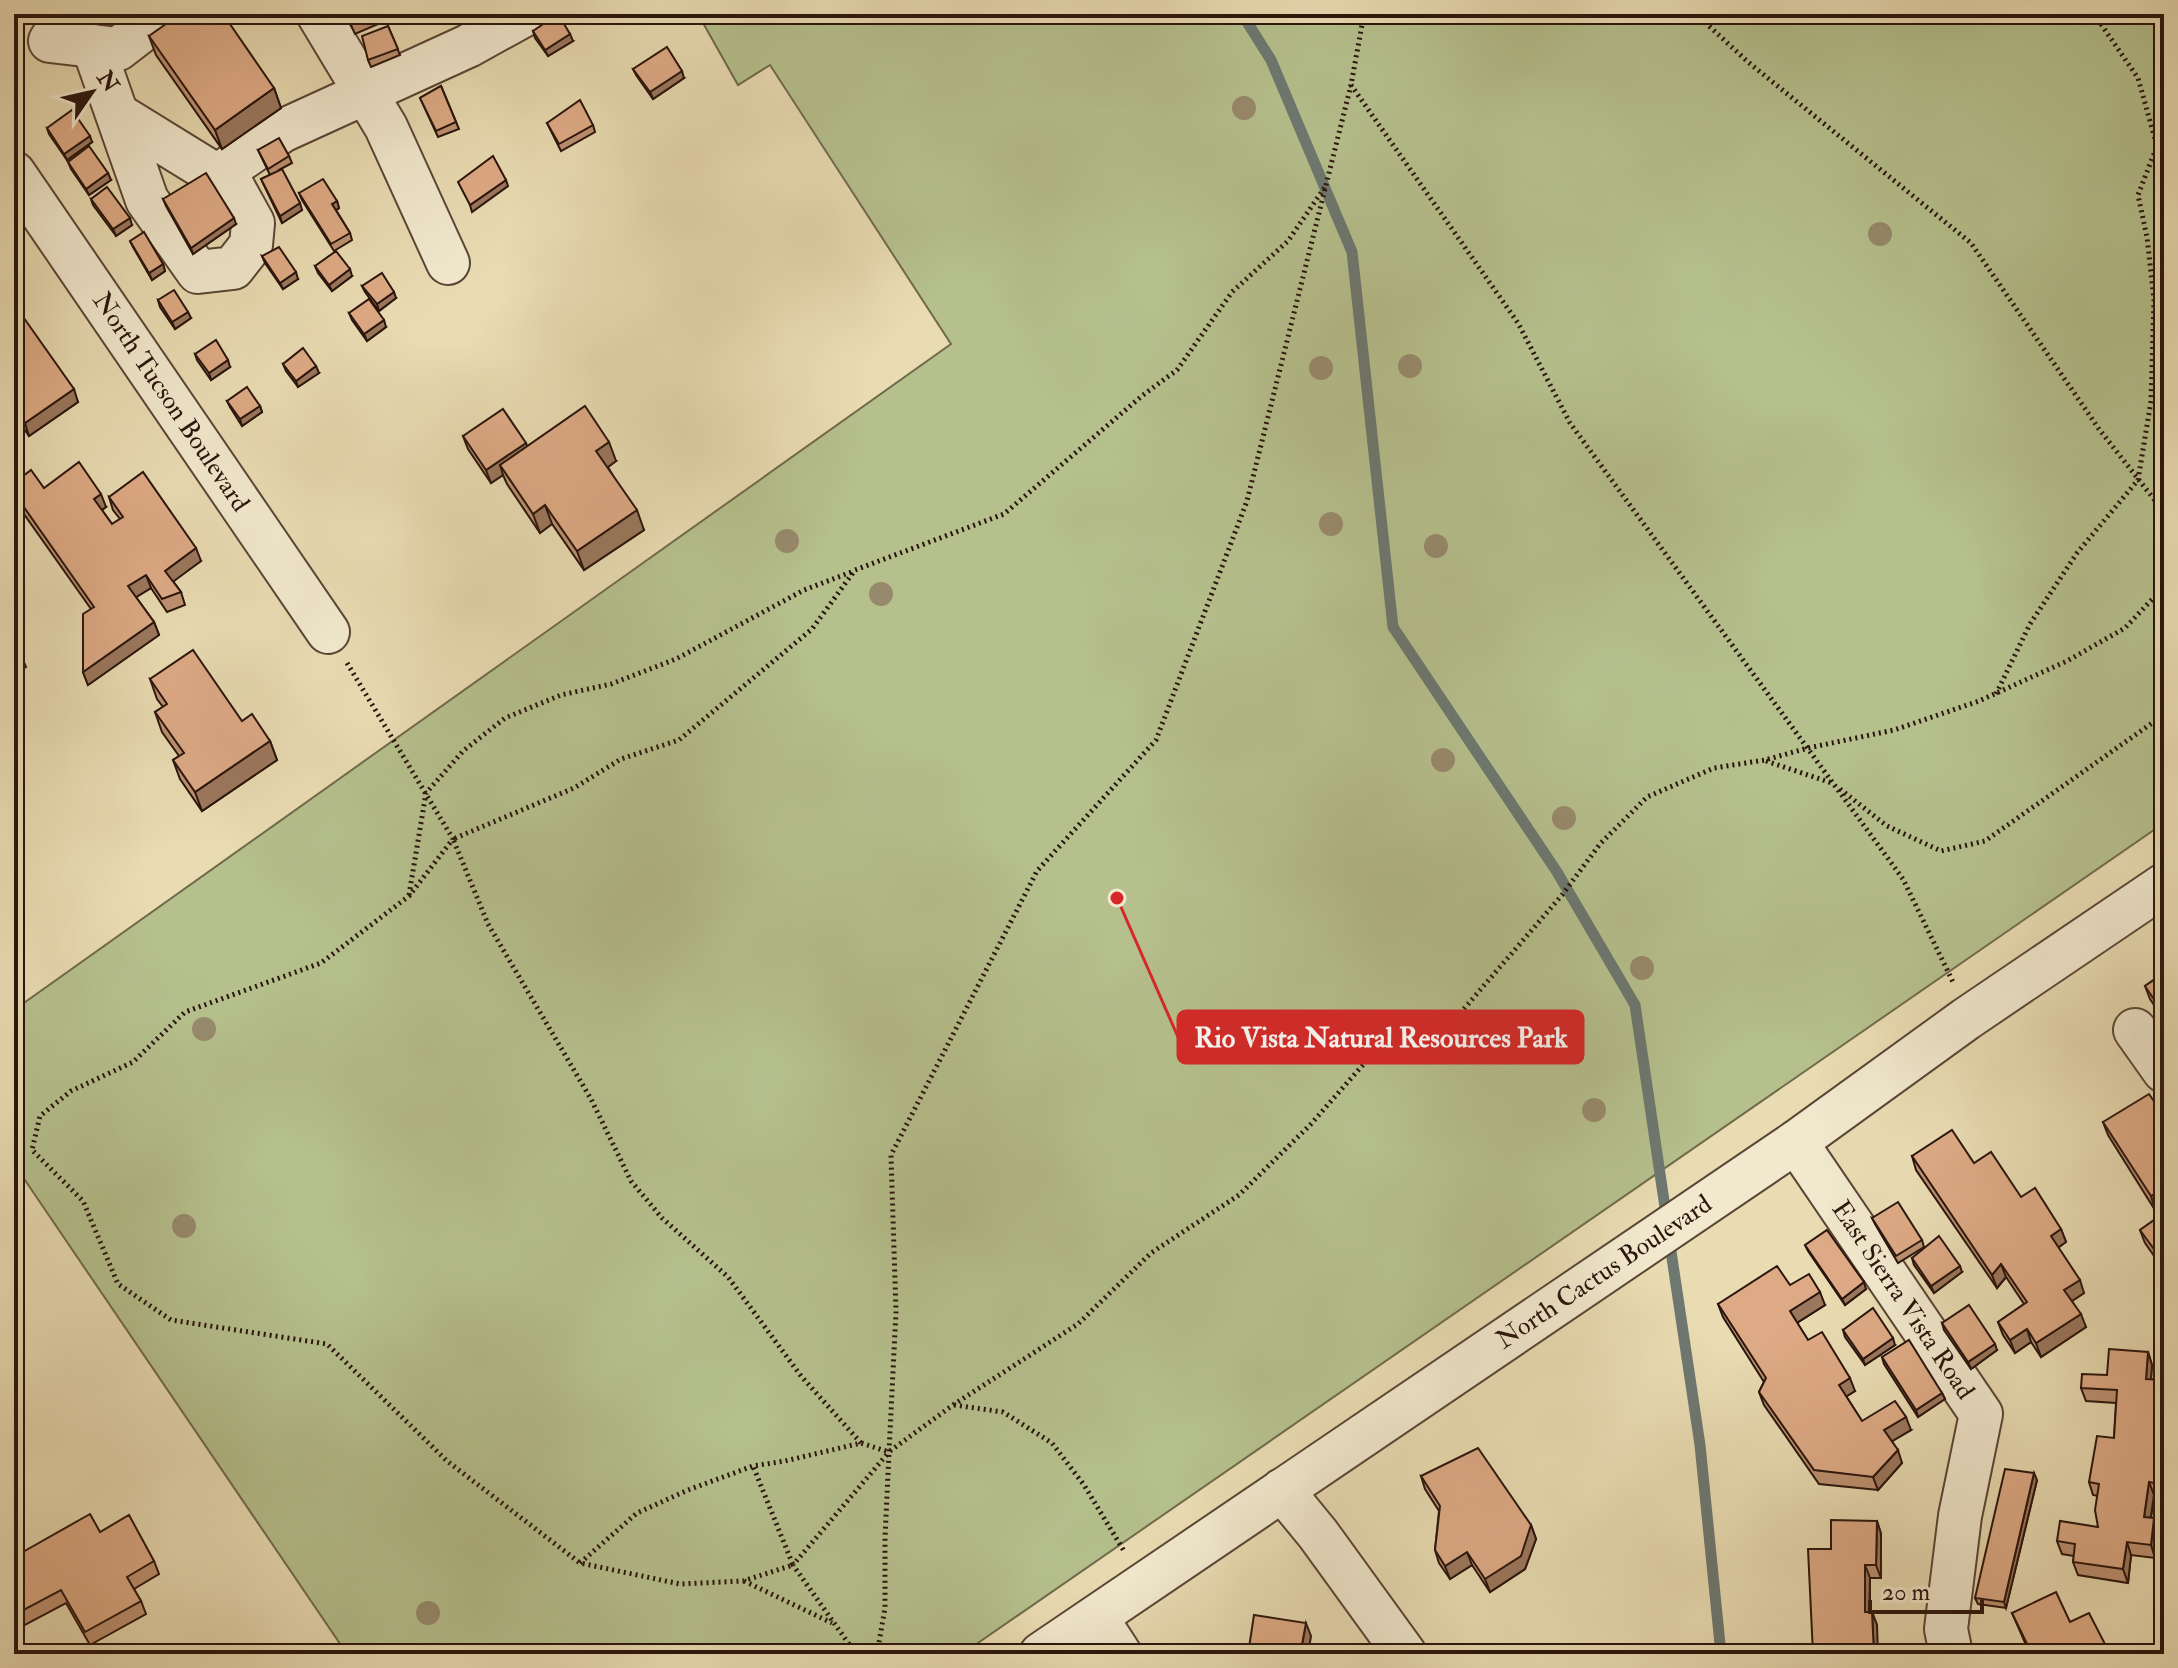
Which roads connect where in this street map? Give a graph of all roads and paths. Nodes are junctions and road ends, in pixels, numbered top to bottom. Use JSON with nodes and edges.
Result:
{"nodes":[{"id":1,"x":67,"y":14,"type":"edge"},
{"id":2,"x":155,"y":14,"type":"edge"},
{"id":3,"x":318,"y":14,"type":"edge"},
{"id":4,"x":526,"y":14,"type":"edge"},
{"id":5,"x":1696,"y":14,"type":"edge"},
{"id":6,"x":2094,"y":14,"type":"edge"},
{"id":7,"x":1365,"y":15,"type":"edge"},
{"id":8,"x":93,"y":46,"type":"junction"},
{"id":9,"x":1351,"y":85,"type":"junction"},
{"id":10,"x":366,"y":93,"type":"junction"},
{"id":11,"x":117,"y":114,"type":"junction"},
{"id":12,"x":14,"y":173,"type":"edge"},
{"id":13,"x":217,"y":176,"type":"junction"},
{"id":14,"x":1325,"y":187,"type":"junction"},
{"id":15,"x":448,"y":263,"type":"dead end"},
{"id":16,"x":2138,"y":480,"type":"junction"},
{"id":17,"x":2164,"y":512,"type":"edge"},
{"id":18,"x":855,"y":570,"type":"junction"},
{"id":19,"x":2164,"y":580,"type":"edge"},
{"id":20,"x":328,"y":632,"type":"joint"},
{"id":21,"x":1996,"y":694,"type":"junction"},
{"id":22,"x":2164,"y":717,"type":"edge"},
{"id":23,"x":1808,"y":748,"type":"junction"},
{"id":24,"x":1765,"y":760,"type":"junction"},
{"id":25,"x":1834,"y":784,"type":"junction"},
{"id":26,"x":426,"y":793,"type":"junction"},
{"id":27,"x":453,"y":839,"type":"junction"},
{"id":28,"x":2164,"y":885,"type":"edge"},
{"id":29,"x":409,"y":896,"type":"junction"},
{"id":30,"x":1966,"y":1019,"type":"junction"},
{"id":31,"x":2135,"y":1030,"type":"dead end"},
{"id":32,"x":2164,"y":1071,"type":"edge"},
{"id":33,"x":1796,"y":1142,"type":"junction"},
{"id":34,"x":953,"y":1405,"type":"junction"},
{"id":35,"x":861,"y":1443,"type":"junction"},
{"id":36,"x":889,"y":1452,"type":"junction"},
{"id":37,"x":753,"y":1466,"type":"junction"},
{"id":38,"x":1282,"y":1490,"type":"junction"},
{"id":39,"x":1124,"y":1551,"type":"dead end"},
{"id":40,"x":580,"y":1563,"type":"junction"},
{"id":41,"x":793,"y":1565,"type":"junction"},
{"id":42,"x":743,"y":1581,"type":"junction"},
{"id":43,"x":1096,"y":1617,"type":"junction"},
{"id":44,"x":835,"y":1624,"type":"junction"},
{"id":45,"x":856,"y":1654,"type":"edge"},
{"id":46,"x":877,"y":1654,"type":"edge"},
{"id":47,"x":1041,"y":1654,"type":"edge"},
{"id":48,"x":1120,"y":1654,"type":"edge"},
{"id":49,"x":1405,"y":1654,"type":"edge"},
{"id":50,"x":1951,"y":1654,"type":"edge"}],
"edges":[{"from":1,"to":8,"type":"street"},
{"from":2,"to":8,"type":"street"},
{"from":3,"to":10,"type":"street"},
{"from":4,"to":10,"type":"street"},
{"from":5,"to":16,"type":"path"},
{"from":6,"to":16,"type":"path"},
{"from":7,"to":9,"type":"path"},
{"from":8,"to":11,"type":"street"},
{"from":9,"to":14,"type":"path"},
{"from":9,"to":23,"type":"path"},
{"from":10,"to":13,"type":"street"},
{"from":10,"to":15,"type":"street"},
{"from":11,"to":13,"type":"street"},
{"from":11,"to":13,"type":"street"},
{"from":12,"to":20,"type":"street","name":"North Tucson Boulevard"},
{"from":14,"to":18,"type":"path"},
{"from":14,"to":36,"type":"path"},
{"from":16,"to":17,"type":"path"},
{"from":16,"to":21,"type":"path"},
{"from":18,"to":26,"type":"path"},
{"from":18,"to":27,"type":"path"},
{"from":19,"to":21,"type":"path"},
{"from":20,"to":26,"type":"path"},
{"from":21,"to":23,"type":"path"},
{"from":22,"to":25,"type":"path"},
{"from":23,"to":24,"type":"path"},
{"from":23,"to":25,"type":"path"},
{"from":24,"to":25,"type":"path"},
{"from":24,"to":34,"type":"path"},
{"from":25,"to":30,"type":"path"},
{"from":26,"to":27,"type":"path"},
{"from":26,"to":29,"type":"path"},
{"from":27,"to":29,"type":"path"},
{"from":27,"to":35,"type":"path"},
{"from":28,"to":30,"type":"street","name":"North Cactus Boulevard"},
{"from":29,"to":40,"type":"path"},
{"from":30,"to":33,"type":"street","name":"North Cactus Boulevard"},
{"from":31,"to":32,"type":"street"},
{"from":33,"to":38,"type":"street","name":"North Cactus Boulevard"},
{"from":33,"to":50,"type":"street","name":"East Sierra Vista Road"},
{"from":34,"to":36,"type":"path"},
{"from":34,"to":39,"type":"path"},
{"from":35,"to":36,"type":"path"},
{"from":35,"to":37,"type":"path"},
{"from":36,"to":41,"type":"path"},
{"from":36,"to":46,"type":"path"},
{"from":37,"to":40,"type":"path"},
{"from":37,"to":41,"type":"path"},
{"from":38,"to":43,"type":"street","name":"North Cactus Boulevard"},
{"from":38,"to":49,"type":"street"},
{"from":40,"to":42,"type":"path"},
{"from":41,"to":42,"type":"path"},
{"from":41,"to":44,"type":"path"},
{"from":42,"to":44,"type":"path"},
{"from":43,"to":47,"type":"street","name":"North Cactus Boulevard"},
{"from":43,"to":48,"type":"street"},
{"from":44,"to":45,"type":"path"}]}
